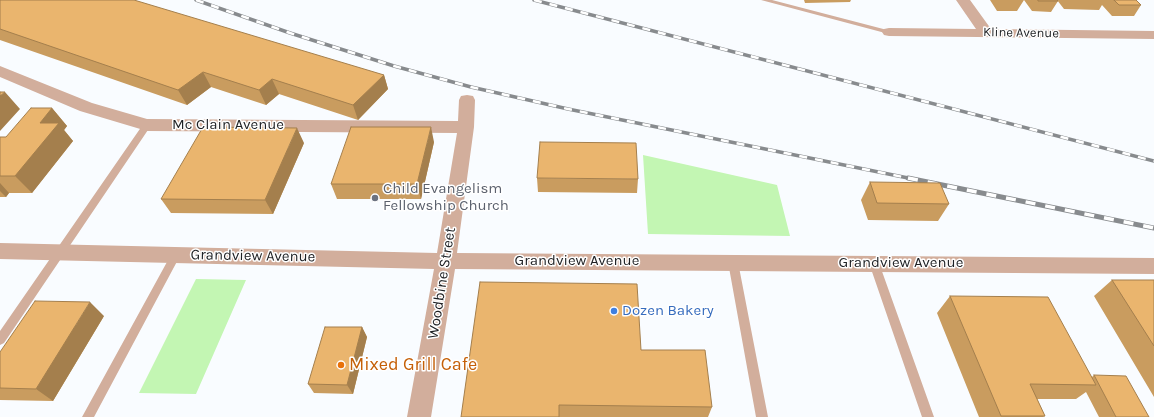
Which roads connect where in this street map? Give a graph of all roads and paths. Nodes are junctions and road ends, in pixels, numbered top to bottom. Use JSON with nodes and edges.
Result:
{"nodes":[{"id":1,"x":764,"y":0,"type":"edge"},
{"id":2,"x":963,"y":0,"type":"edge"},
{"id":3,"x":888,"y":32,"type":"joint"},
{"id":4,"x":986,"y":32,"type":"junction"},
{"id":5,"x":1154,"y":35,"type":"edge"},
{"id":6,"x":0,"y":71,"type":"edge"},
{"id":7,"x":467,"y":100,"type":"dead end"},
{"id":8,"x":147,"y":125,"type":"junction"},
{"id":9,"x":466,"y":127,"type":"junction"},
{"id":10,"x":0,"y":251,"type":"edge"},
{"id":11,"x":60,"y":251,"type":"junction"},
{"id":12,"x":176,"y":254,"type":"junction"},
{"id":13,"x":446,"y":261,"type":"junction"},
{"id":14,"x":733,"y":262,"type":"junction"},
{"id":15,"x":874,"y":263,"type":"junction"},
{"id":16,"x":1153,"y":267,"type":"edge"},
{"id":17,"x":0,"y":340,"type":"edge"},
{"id":18,"x":88,"y":417,"type":"edge"},
{"id":19,"x":419,"y":417,"type":"edge"},
{"id":20,"x":762,"y":417,"type":"edge"},
{"id":21,"x":928,"y":417,"type":"edge"}],
"edges":[{"from":1,"to":3,"type":"lane"},
{"from":2,"to":4,"type":"street"},
{"from":3,"to":4,"type":"street","name":"Kline Avenue"},
{"from":4,"to":5,"type":"street","name":"Kline Avenue"},
{"from":6,"to":8,"type":"street","name":"Mc Clain Avenue"},
{"from":7,"to":9,"type":"street","name":"Woodbine Street"},
{"from":8,"to":9,"type":"street","name":"Mc Clain Avenue"},
{"from":8,"to":11,"type":"lane"},
{"from":9,"to":13,"type":"street","name":"Woodbine Street"},
{"from":10,"to":11,"type":"street","name":"Grandview Avenue"},
{"from":11,"to":12,"type":"street","name":"Grandview Avenue"},
{"from":11,"to":17,"type":"lane"},
{"from":12,"to":13,"type":"street","name":"Grandview Avenue"},
{"from":12,"to":18,"type":"lane"},
{"from":13,"to":14,"type":"street","name":"Grandview Avenue"},
{"from":13,"to":19,"type":"street","name":"Woodbine Street"},
{"from":14,"to":15,"type":"street","name":"Grandview Avenue"},
{"from":14,"to":20,"type":"lane"},
{"from":15,"to":16,"type":"street","name":"Grandview Avenue"},
{"from":15,"to":21,"type":"lane"}]}
